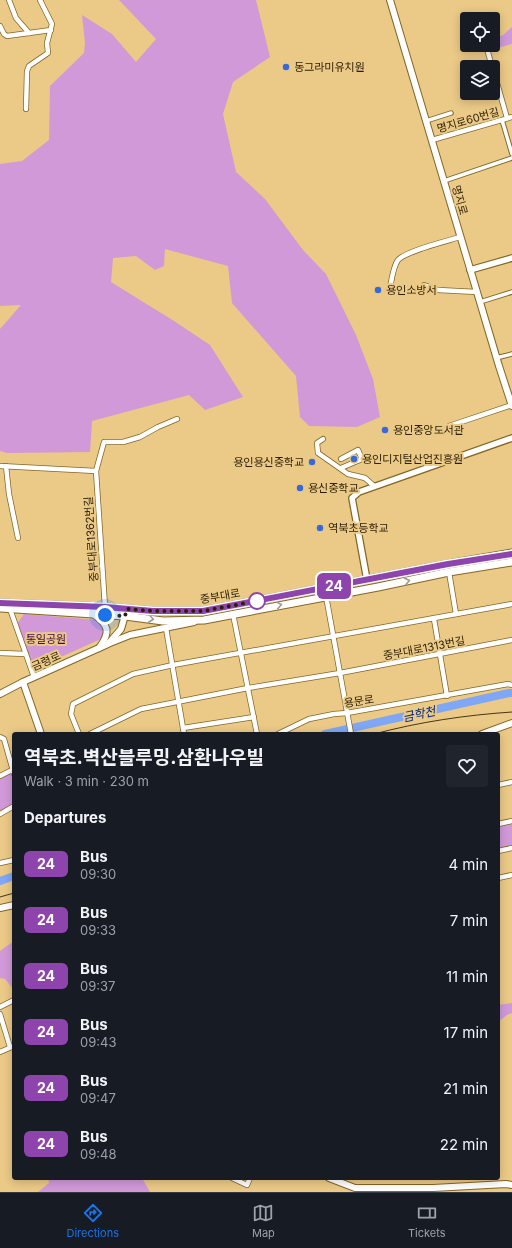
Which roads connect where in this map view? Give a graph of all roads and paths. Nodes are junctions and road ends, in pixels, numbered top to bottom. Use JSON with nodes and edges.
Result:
{"nodes":[{"id":1,"x":9,"y":0,"type":"edge"},
{"id":2,"x":40,"y":0,"type":"edge"},
{"id":3,"x":390,"y":0,"type":"edge"},
{"id":4,"x":0,"y":26,"type":"edge"},
{"id":5,"x":51,"y":30,"type":"junction"},
{"id":6,"x":29,"y":33,"type":"junction"},
{"id":7,"x":500,"y":93,"type":"edge"},
{"id":8,"x":26,"y":109,"type":"dead end"},
{"id":9,"x":451,"y":113,"type":"dead end"},
{"id":10,"x":507,"y":118,"type":"edge"},
{"id":11,"x":426,"y":121,"type":"junction"},
{"id":12,"x":432,"y":140,"type":"junction"},
{"id":13,"x":512,"y":154,"type":"edge"},
{"id":14,"x":512,"y":158,"type":"edge"},
{"id":15,"x":444,"y":180,"type":"junction"},
{"id":16,"x":460,"y":237,"type":"junction"},
{"id":17,"x":512,"y":258,"type":"edge"},
{"id":18,"x":470,"y":270,"type":"junction"},
{"id":19,"x":424,"y":285,"type":"dead end"},
{"id":20,"x":390,"y":288,"type":"dead end"},
{"id":21,"x":477,"y":292,"type":"junction"},
{"id":22,"x":512,"y":292,"type":"edge"},
{"id":23,"x":480,"y":302,"type":"junction"},
{"id":24,"x":512,"y":354,"type":"edge"},
{"id":25,"x":496,"y":358,"type":"junction"},
{"id":26,"x":512,"y":405,"type":"edge"},
{"id":27,"x":177,"y":419,"type":"dead end"},
{"id":28,"x":449,"y":426,"type":"dead end"},
{"id":29,"x":512,"y":438,"type":"edge"},
{"id":30,"x":322,"y":439,"type":"dead end"},
{"id":31,"x":341,"y":459,"type":"dead end"},
{"id":32,"x":0,"y":466,"type":"edge"},
{"id":33,"x":6,"y":466,"type":"junction"},
{"id":34,"x":341,"y":468,"type":"junction"},
{"id":35,"x":96,"y":470,"type":"junction"},
{"id":36,"x":374,"y":486,"type":"junction"},
{"id":37,"x":18,"y":538,"type":"dead end"},
{"id":38,"x":512,"y":554,"type":"edge"},
{"id":39,"x":512,"y":562,"type":"edge"},
{"id":40,"x":449,"y":572,"type":"junction"},
{"id":41,"x":367,"y":580,"type":"junction"},
{"id":42,"x":326,"y":596,"type":"junction"},
{"id":43,"x":0,"y":603,"type":"edge"},
{"id":44,"x":512,"y":604,"type":"edge"},
{"id":45,"x":105,"y":607,"type":"junction"},
{"id":46,"x":0,"y":608,"type":"edge"},
{"id":47,"x":10,"y":609,"type":"junction"},
{"id":48,"x":126,"y":613,"type":"junction"},
{"id":49,"x":93,"y":614,"type":"junction"},
{"id":50,"x":234,"y":614,"type":"junction"},
{"id":51,"x":456,"y":614,"type":"junction"},
{"id":52,"x":434,"y":619,"type":"junction"},
{"id":53,"x":204,"y":620,"type":"junction"},
{"id":54,"x":166,"y":628,"type":"junction"},
{"id":55,"x":334,"y":637,"type":"junction"},
{"id":56,"x":512,"y":640,"type":"edge"},
{"id":57,"x":108,"y":644,"type":"junction"},
{"id":58,"x":98,"y":648,"type":"junction"},
{"id":59,"x":0,"y":653,"type":"edge"},
{"id":60,"x":241,"y":653,"type":"junction"},
{"id":61,"x":26,"y":654,"type":"junction"},
{"id":62,"x":440,"y":654,"type":"junction"},
{"id":63,"x":173,"y":665,"type":"junction"},
{"id":64,"x":340,"y":673,"type":"junction"},
{"id":65,"x":34,"y":677,"type":"junction"},
{"id":66,"x":23,"y":682,"type":"junction"},
{"id":67,"x":512,"y":685,"type":"edge"},
{"id":68,"x":248,"y":688,"type":"junction"},
{"id":69,"x":0,"y":694,"type":"edge"},
{"id":70,"x":447,"y":696,"type":"junction"},
{"id":71,"x":179,"y":702,"type":"junction"},
{"id":72,"x":348,"y":713,"type":"junction"},
{"id":73,"x":254,"y":717,"type":"junction"},
{"id":74,"x":512,"y":723,"type":"edge"},
{"id":75,"x":183,"y":728,"type":"junction"},
{"id":76,"x":40,"y":732,"type":"edge"},
{"id":77,"x":78,"y":732,"type":"edge"},
{"id":78,"x":94,"y":732,"type":"edge"},
{"id":79,"x":184,"y":732,"type":"edge"},
{"id":80,"x":257,"y":732,"type":"edge"},
{"id":81,"x":282,"y":732,"type":"edge"},
{"id":82,"x":351,"y":732,"type":"edge"},
{"id":83,"x":487,"y":732,"type":"edge"},
{"id":84,"x":0,"y":738,"type":"edge"},
{"id":85,"x":12,"y":765,"type":"edge"},
{"id":86,"x":12,"y":772,"type":"edge"},
{"id":87,"x":0,"y":776,"type":"edge"},
{"id":88,"x":512,"y":782,"type":"edge"},
{"id":89,"x":500,"y":785,"type":"edge"},
{"id":90,"x":12,"y":807,"type":"edge"},
{"id":91,"x":0,"y":814,"type":"edge"},
{"id":92,"x":512,"y":821,"type":"edge"},
{"id":93,"x":500,"y":824,"type":"edge"},
{"id":94,"x":512,"y":848,"type":"edge"},
{"id":95,"x":500,"y":851,"type":"edge"},
{"id":96,"x":12,"y":860,"type":"edge"},
{"id":97,"x":0,"y":863,"type":"edge"},
{"id":98,"x":512,"y":875,"type":"edge"},
{"id":99,"x":500,"y":878,"type":"edge"},
{"id":100,"x":12,"y":905,"type":"edge"},
{"id":101,"x":0,"y":908,"type":"edge"},
{"id":102,"x":12,"y":1001,"type":"edge"},
{"id":103,"x":0,"y":1007,"type":"edge"},
{"id":104,"x":0,"y":1014,"type":"edge"},
{"id":105,"x":12,"y":1047,"type":"edge"},
{"id":106,"x":0,"y":1052,"type":"edge"},
{"id":107,"x":237,"y":1180,"type":"edge"},
{"id":108,"x":249,"y":1180,"type":"edge"},
{"id":109,"x":334,"y":1180,"type":"edge"},
{"id":110,"x":512,"y":1185,"type":"edge"}],
"edges":[{"from":1,"to":6,"type":"street"},
{"from":2,"to":5,"type":"street"},
{"from":3,"to":11,"type":"main road","name":"명지로"},
{"from":4,"to":6,"type":"street"},
{"from":5,"to":6,"type":"street"},
{"from":5,"to":8,"type":"street"},
{"from":7,"to":10,"type":"street","name":"명지로60번길"},
{"from":9,"to":11,"type":"street"},
{"from":10,"to":12,"type":"street","name":"명지로60번길"},
{"from":10,"to":13,"type":"street"},
{"from":11,"to":12,"type":"main road","name":"명지로"},
{"from":12,"to":15,"type":"main road","name":"명지로"},
{"from":14,"to":15,"type":"street"},
{"from":15,"to":16,"type":"main road","name":"명지로"},
{"from":16,"to":18,"type":"main road","name":"명지로"},
{"from":16,"to":20,"type":"street"},
{"from":17,"to":18,"type":"street"},
{"from":18,"to":21,"type":"main road","name":"명지로"},
{"from":19,"to":21,"type":"street"},
{"from":21,"to":23,"type":"main road","name":"명지로"},
{"from":22,"to":23,"type":"street"},
{"from":23,"to":25,"type":"main road","name":"명지로"},
{"from":24,"to":25,"type":"street"},
{"from":25,"to":26,"type":"main road","name":"명지로"},
{"from":26,"to":28,"type":"street"},
{"from":27,"to":35,"type":"street","name":"중부대로1362번길"},
{"from":29,"to":36,"type":"street"},
{"from":30,"to":34,"type":"street"},
{"from":31,"to":34,"type":"street"},
{"from":32,"to":33,"type":"street"},
{"from":33,"to":35,"type":"street"},
{"from":33,"to":37,"type":"street"},
{"from":34,"to":36,"type":"street"},
{"from":35,"to":45,"type":"street","name":"중부대로1362번길"},
{"from":36,"to":41,"type":"street"},
{"from":38,"to":41,"type":"main road","name":"중부대로"},
{"from":39,"to":40,"type":"main road","name":"중부대로"},
{"from":42,"to":40,"type":"main road","name":"중부대로","one_way":true},
{"from":40,"to":51,"type":"street"},
{"from":41,"to":48,"type":"main road","name":"중부대로"},
{"from":50,"to":42,"type":"main road","name":"중부대로","one_way":true},
{"from":42,"to":55,"type":"street"},
{"from":43,"to":45,"type":"main road","name":"중부대로"},
{"from":44,"to":51,"type":"street"},
{"from":45,"to":48,"type":"main road","name":"중부대로"},
{"from":46,"to":47,"type":"main road","name":"중부대로"},
{"from":47,"to":49,"type":"main road","name":"중부대로"},
{"from":47,"to":61,"type":"street"},
{"from":48,"to":49,"type":"main road","name":"중부대로"},
{"from":48,"to":53,"type":"main road","name":"중부대로","one_way":true},
{"from":48,"to":57,"type":"main road","name":"금령로"},
{"from":49,"to":58,"type":"main road"},
{"from":50,"to":53,"type":"main road","name":"중부대로"},
{"from":50,"to":60,"type":"street"},
{"from":51,"to":52,"type":"street"},
{"from":52,"to":55,"type":"street"},
{"from":52,"to":62,"type":"street"},
{"from":53,"to":54,"type":"main road"},
{"from":54,"to":57,"type":"main road"},
{"from":54,"to":63,"type":"street"},
{"from":55,"to":60,"type":"street"},
{"from":55,"to":64,"type":"street"},
{"from":56,"to":62,"type":"street","name":"중부대로1313번길"},
{"from":57,"to":58,"type":"main road","name":"금령로"},
{"from":58,"to":65,"type":"main road","name":"금령로"},
{"from":59,"to":61,"type":"street"},
{"from":60,"to":63,"type":"street"},
{"from":60,"to":68,"type":"street"},
{"from":61,"to":65,"type":"street"},
{"from":62,"to":64,"type":"street","name":"중부대로1313번길"},
{"from":62,"to":70,"type":"street"},
{"from":63,"to":71,"type":"street"},
{"from":63,"to":77,"type":"street"},
{"from":64,"to":68,"type":"street","name":"중부대로1313번길"},
{"from":64,"to":72,"type":"street"},
{"from":65,"to":66,"type":"main road","name":"금령로"},
{"from":66,"to":69,"type":"main road","name":"금령로"},
{"from":66,"to":76,"type":"main road"},
{"from":67,"to":70,"type":"street","name":"용문로"},
{"from":68,"to":71,"type":"street","name":"중부대로1313번길"},
{"from":68,"to":73,"type":"street"},
{"from":70,"to":72,"type":"street","name":"용문로"},
{"from":71,"to":75,"type":"street"},
{"from":71,"to":78,"type":"street","name":"중부대로1313번길"},
{"from":72,"to":81,"type":"street","name":"용문로"},
{"from":72,"to":82,"type":"street"},
{"from":73,"to":75,"type":"street"},
{"from":73,"to":80,"type":"street"},
{"from":74,"to":83,"type":"main road"},
{"from":75,"to":79,"type":"street"},
{"from":84,"to":85,"type":"street"},
{"from":86,"to":87,"type":"street"},
{"from":88,"to":89,"type":"street"},
{"from":90,"to":91,"type":"street"},
{"from":92,"to":93,"type":"street"},
{"from":94,"to":95,"type":"street"},
{"from":96,"to":97,"type":"street"},
{"from":98,"to":99,"type":"street"},
{"from":100,"to":101,"type":"main road"},
{"from":102,"to":103,"type":"street"},
{"from":104,"to":105,"type":"street"},
{"from":105,"to":106,"type":"street"},
{"from":107,"to":108,"type":"street"},
{"from":109,"to":110,"type":"main road"}]}
